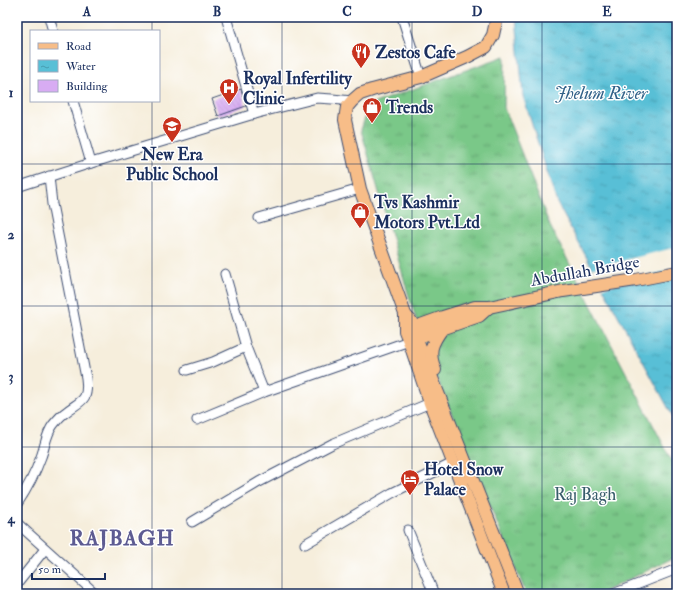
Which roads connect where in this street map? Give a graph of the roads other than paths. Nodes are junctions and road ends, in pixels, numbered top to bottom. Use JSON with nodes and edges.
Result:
{"nodes":[{"id":1,"x":49,"y":17,"type":"edge"},
{"id":2,"x":226,"y":17,"type":"edge"},
{"id":3,"x":402,"y":17,"type":"edge"},
{"id":4,"x":497,"y":17,"type":"edge"},
{"id":5,"x":53,"y":30,"type":"edge"},
{"id":6,"x":421,"y":77,"type":"junction"},
{"id":7,"x":352,"y":101,"type":"junction"},
{"id":8,"x":73,"y":102,"type":"edge"},
{"id":9,"x":254,"y":114,"type":"junction"},
{"id":10,"x":91,"y":163,"type":"junction"},
{"id":11,"x":49,"y":176,"type":"junction"},
{"id":12,"x":17,"y":187,"type":"edge"},
{"id":13,"x":360,"y":189,"type":"junction"},
{"id":14,"x":259,"y":218,"type":"dead end"},
{"id":15,"x":677,"y":272,"type":"edge"},
{"id":16,"x":225,"y":274,"type":"dead end"},
{"id":17,"x":494,"y":305,"type":"junction"},
{"id":18,"x":442,"y":329,"type":"junction"},
{"id":19,"x":411,"y":334,"type":"junction"},
{"id":20,"x":246,"y":347,"type":"junction"},
{"id":21,"x":187,"y":370,"type":"dead end"},
{"id":22,"x":264,"y":392,"type":"junction"},
{"id":23,"x":430,"y":403,"type":"junction"},
{"id":24,"x":196,"y":420,"type":"dead end"},
{"id":25,"x":451,"y":427,"type":"junction"},
{"id":26,"x":453,"y":463,"type":"junction"},
{"id":27,"x":17,"y":504,"type":"edge"},
{"id":28,"x":192,"y":522,"type":"dead end"},
{"id":29,"x":17,"y":523,"type":"edge"},
{"id":30,"x":408,"y":530,"type":"dead end"},
{"id":31,"x":305,"y":544,"type":"dead end"},
{"id":32,"x":45,"y":549,"type":"junction"},
{"id":33,"x":677,"y":569,"type":"edge"},
{"id":34,"x":17,"y":584,"type":"edge"},
{"id":35,"x":96,"y":594,"type":"edge"},
{"id":36,"x":434,"y":594,"type":"edge"},
{"id":37,"x":504,"y":594,"type":"edge"},
{"id":38,"x":518,"y":594,"type":"edge"},
{"id":39,"x":613,"y":594,"type":"edge"}],
"edges":[{"from":1,"to":5,"type":"street"},
{"from":2,"to":9,"type":"street"},
{"from":3,"to":6,"type":"street"},
{"from":4,"to":6,"type":"main road"},
{"from":6,"to":7,"type":"main road"},
{"from":7,"to":9,"type":"street"},
{"from":7,"to":13,"type":"main road"},
{"from":8,"to":10,"type":"street"},
{"from":9,"to":10,"type":"street"},
{"from":10,"to":11,"type":"street"},
{"from":11,"to":12,"type":"street"},
{"from":11,"to":27,"type":"street"},
{"from":13,"to":14,"type":"street"},
{"from":13,"to":19,"type":"main road"},
{"from":15,"to":17,"type":"main road","name":"Abdullah Bridge"},
{"from":16,"to":20,"type":"street"},
{"from":17,"to":18,"type":"main road"},
{"from":17,"to":19,"type":"main road","name":"Abdullah Bridge"},
{"from":18,"to":19,"type":"main road"},
{"from":18,"to":25,"type":"main road"},
{"from":19,"to":22,"type":"street"},
{"from":19,"to":23,"type":"main road"},
{"from":19,"to":25,"type":"main road"},
{"from":20,"to":21,"type":"street"},
{"from":20,"to":22,"type":"street"},
{"from":22,"to":24,"type":"street"},
{"from":23,"to":26,"type":"main road"},
{"from":23,"to":28,"type":"street"},
{"from":25,"to":38,"type":"main road"},
{"from":26,"to":31,"type":"street"},
{"from":26,"to":37,"type":"main road"},
{"from":29,"to":32,"type":"street"},
{"from":30,"to":36,"type":"street"},
{"from":32,"to":34,"type":"street"},
{"from":32,"to":35,"type":"street"},
{"from":33,"to":39,"type":"street"}]}
